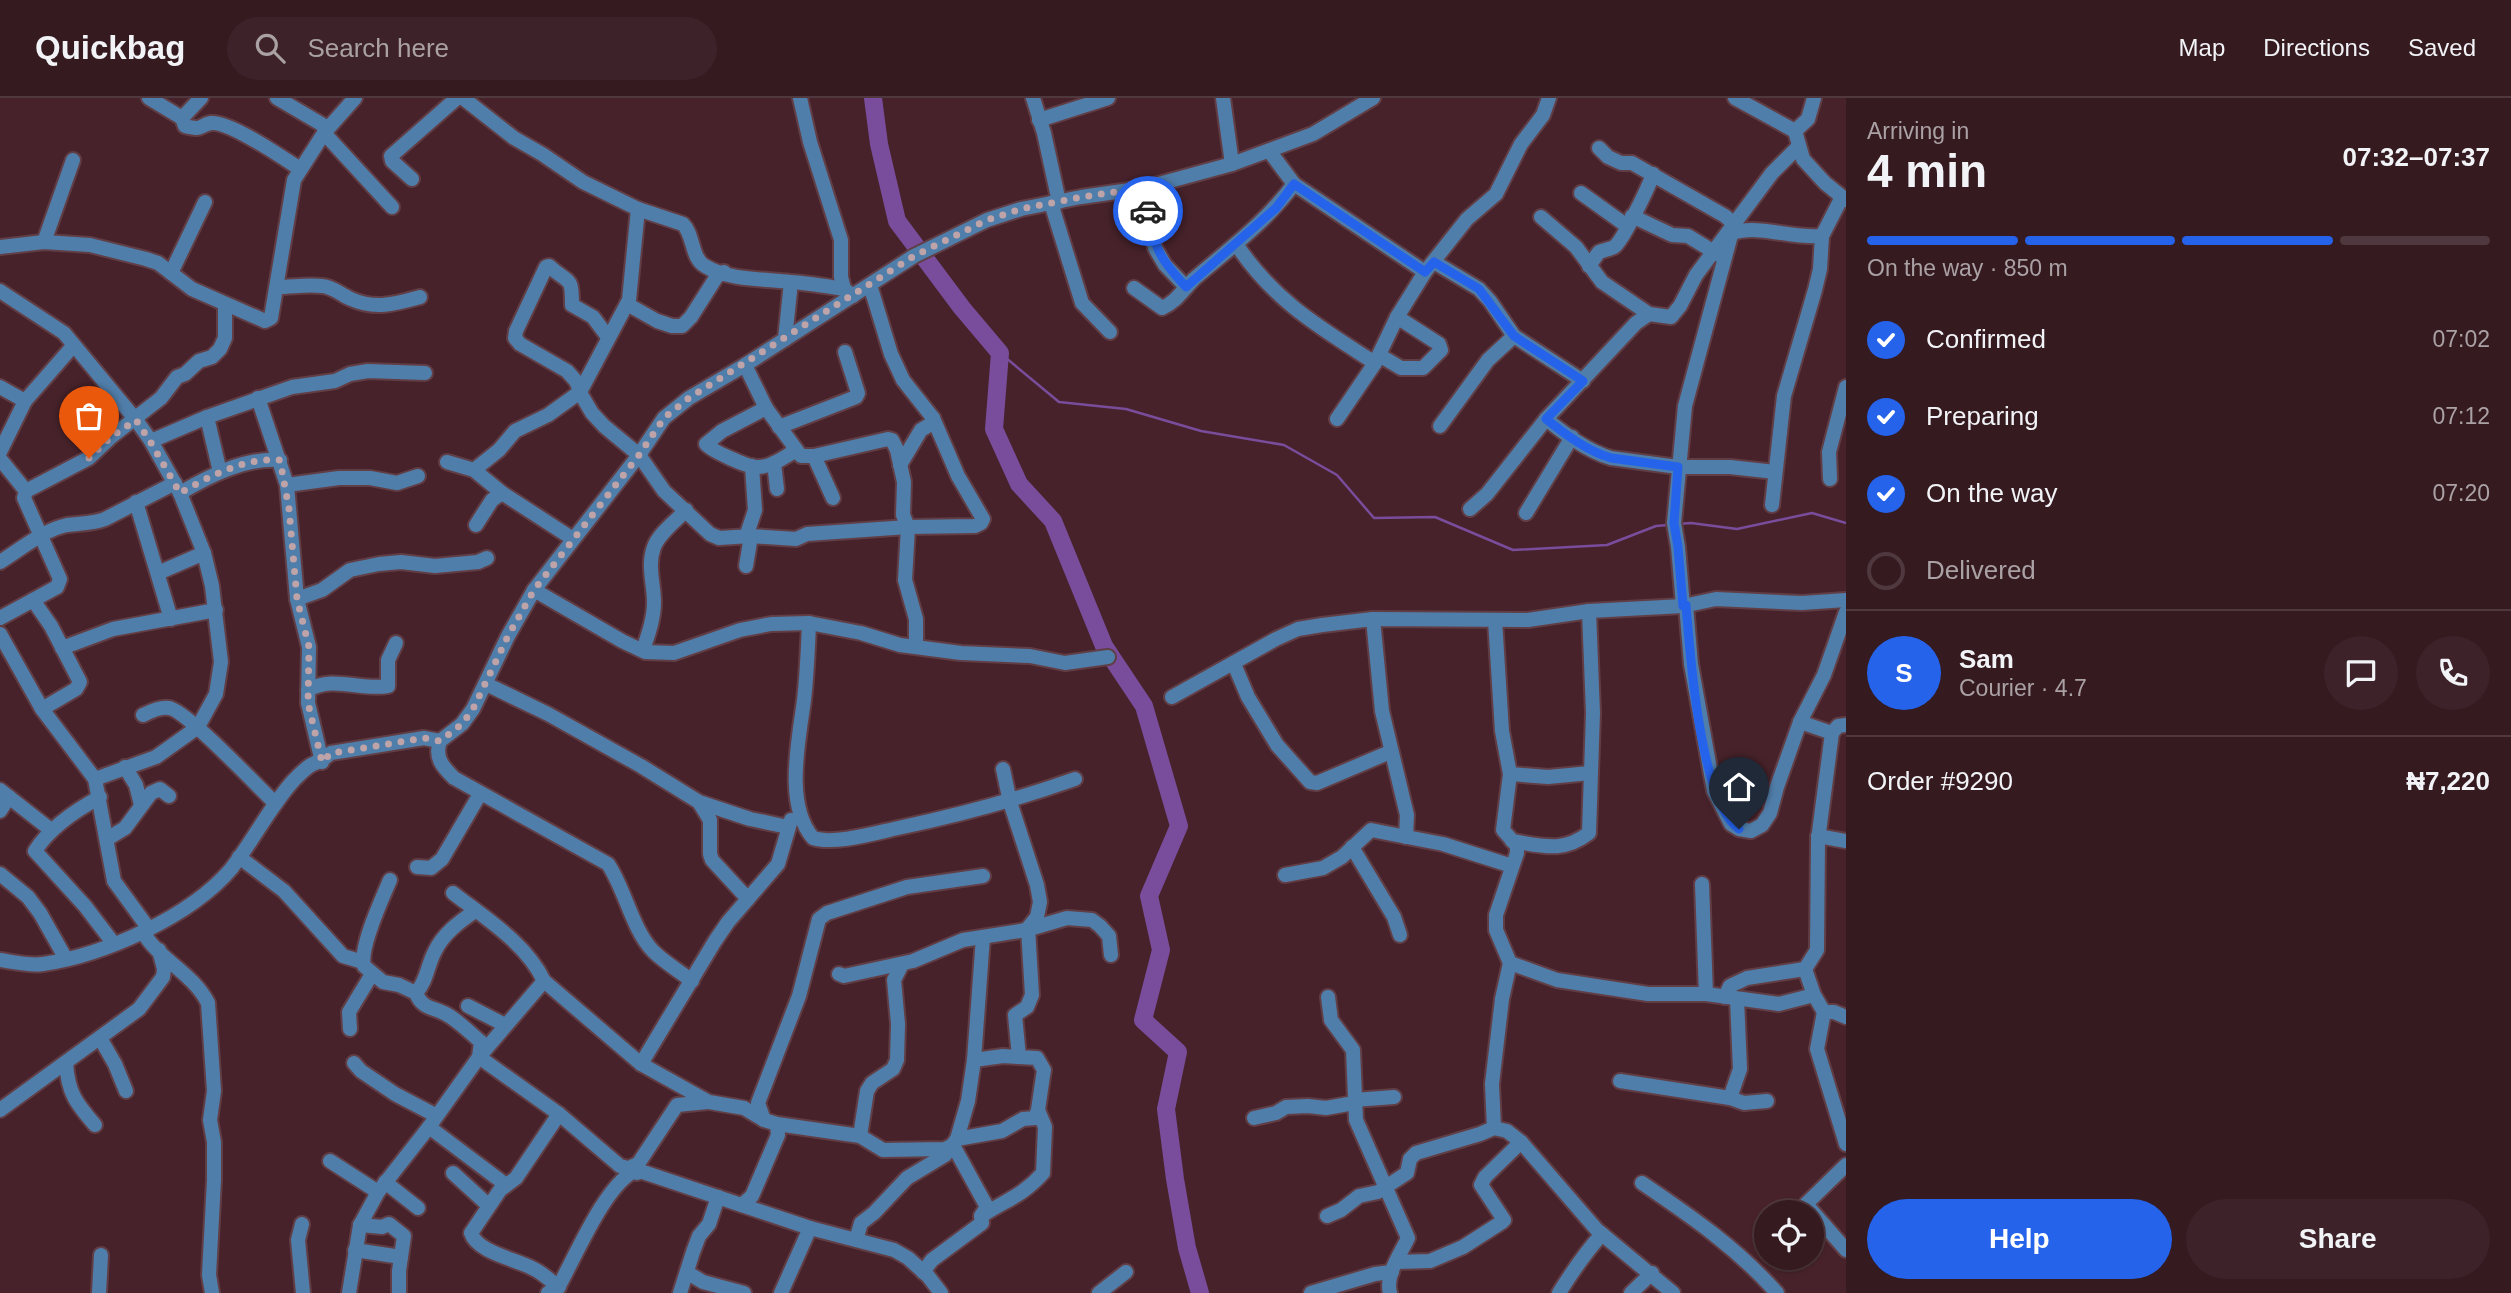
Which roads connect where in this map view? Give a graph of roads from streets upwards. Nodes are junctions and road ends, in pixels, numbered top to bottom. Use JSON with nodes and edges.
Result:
{"nodes":[{"id":1,"x":149,"y":98,"type":"edge"},
{"id":2,"x":201,"y":98,"type":"edge"},
{"id":3,"x":277,"y":98,"type":"edge"},
{"id":4,"x":355,"y":98,"type":"edge"},
{"id":5,"x":460,"y":98,"type":"edge"},
{"id":6,"x":800,"y":98,"type":"edge"},
{"id":7,"x":1033,"y":98,"type":"edge"},
{"id":8,"x":1108,"y":98,"type":"edge"},
{"id":9,"x":1223,"y":98,"type":"edge"},
{"id":10,"x":1373,"y":98,"type":"edge"},
{"id":11,"x":1549,"y":98,"type":"edge"},
{"id":12,"x":1735,"y":98,"type":"edge"},
{"id":13,"x":1814,"y":98,"type":"edge"},
{"id":14,"x":182,"y":118,"type":"junction"},
{"id":15,"x":1039,"y":120,"type":"junction"},
{"id":16,"x":326,"y":131,"type":"junction"},
{"id":17,"x":1795,"y":131,"type":"junction"},
{"id":18,"x":1799,"y":146,"type":"junction"},
{"id":19,"x":1599,"y":148,"type":"dead end"},
{"id":20,"x":1270,"y":152,"type":"junction"},
{"id":21,"x":73,"y":160,"type":"dead end"},
{"id":22,"x":1232,"y":164,"type":"junction"},
{"id":23,"x":300,"y":169,"type":"junction"},
{"id":24,"x":1653,"y":174,"type":"junction"},
{"id":25,"x":412,"y":180,"type":"dead end"},
{"id":26,"x":1294,"y":184,"type":"junction"},
{"id":27,"x":1144,"y":188,"type":"junction"},
{"id":28,"x":1581,"y":193,"type":"dead end"},
{"id":29,"x":1844,"y":199,"type":"edge"},
{"id":30,"x":205,"y":202,"type":"dead end"},
{"id":31,"x":1055,"y":203,"type":"junction"},
{"id":32,"x":392,"y":207,"type":"dead end"},
{"id":33,"x":638,"y":209,"type":"junction"},
{"id":34,"x":1541,"y":217,"type":"dead end"},
{"id":35,"x":1629,"y":221,"type":"junction"},
{"id":36,"x":1733,"y":229,"type":"junction"},
{"id":37,"x":1822,"y":236,"type":"junction"},
{"id":38,"x":44,"y":242,"type":"junction"},
{"id":39,"x":1236,"y":244,"type":"junction"},
{"id":40,"x":0,"y":247,"type":"edge"},
{"id":41,"x":1719,"y":256,"type":"junction"},
{"id":42,"x":1589,"y":266,"type":"junction"},
{"id":43,"x":1430,"y":267,"type":"junction"},
{"id":44,"x":724,"y":272,"type":"junction"},
{"id":45,"x":172,"y":274,"type":"junction"},
{"id":46,"x":791,"y":282,"type":"junction"},
{"id":47,"x":870,"y":285,"type":"junction"},
{"id":48,"x":278,"y":287,"type":"junction"},
{"id":49,"x":1186,"y":287,"type":"junction"},
{"id":50,"x":1134,"y":288,"type":"dead end"},
{"id":51,"x":0,"y":290,"type":"edge"},
{"id":52,"x":848,"y":292,"type":"junction"},
{"id":53,"x":419,"y":297,"type":"dead end"},
{"id":54,"x":627,"y":304,"type":"junction"},
{"id":55,"x":225,"y":305,"type":"junction"},
{"id":56,"x":1649,"y":314,"type":"junction"},
{"id":57,"x":1396,"y":317,"type":"junction"},
{"id":58,"x":1110,"y":332,"type":"dead end"},
{"id":59,"x":1514,"y":336,"type":"junction"},
{"id":60,"x":608,"y":337,"type":"junction"},
{"id":61,"x":785,"y":339,"type":"junction"},
{"id":62,"x":73,"y":346,"type":"junction"},
{"id":63,"x":845,"y":352,"type":"dead end"},
{"id":64,"x":1377,"y":359,"type":"junction"},
{"id":65,"x":745,"y":365,"type":"junction"},
{"id":66,"x":425,"y":373,"type":"dead end"},
{"id":67,"x":1583,"y":381,"type":"junction"},
{"id":68,"x":0,"y":387,"type":"edge"},
{"id":69,"x":1846,"y":387,"type":"edge"},
{"id":70,"x":580,"y":391,"type":"junction"},
{"id":71,"x":258,"y":398,"type":"junction"},
{"id":72,"x":25,"y":401,"type":"junction"},
{"id":73,"x":766,"y":408,"type":"junction"},
{"id":74,"x":1843,"y":412,"type":"edge"},
{"id":75,"x":207,"y":417,"type":"junction"},
{"id":76,"x":933,"y":418,"type":"junction"},
{"id":77,"x":1337,"y":419,"type":"dead end"},
{"id":78,"x":1546,"y":419,"type":"junction"},
{"id":79,"x":136,"y":420,"type":"junction"},
{"id":80,"x":1440,"y":426,"type":"dead end"},
{"id":81,"x":779,"y":427,"type":"junction"},
{"id":82,"x":1572,"y":437,"type":"junction"},
{"id":83,"x":150,"y":441,"type":"junction"},
{"id":84,"x":795,"y":451,"type":"junction"},
{"id":85,"x":0,"y":452,"type":"edge"},
{"id":86,"x":639,"y":455,"type":"junction"},
{"id":87,"x":814,"y":456,"type":"junction"},
{"id":88,"x":0,"y":459,"type":"edge"},
{"id":89,"x":280,"y":460,"type":"junction"},
{"id":90,"x":447,"y":462,"type":"dead end"},
{"id":91,"x":774,"y":463,"type":"junction"},
{"id":92,"x":900,"y":465,"type":"junction"},
{"id":93,"x":752,"y":466,"type":"junction"},
{"id":94,"x":1678,"y":467,"type":"junction"},
{"id":95,"x":474,"y":470,"type":"junction"},
{"id":96,"x":220,"y":472,"type":"junction"},
{"id":97,"x":1775,"y":472,"type":"junction"},
{"id":98,"x":418,"y":476,"type":"dead end"},
{"id":99,"x":1830,"y":480,"type":"dead end"},
{"id":100,"x":286,"y":485,"type":"junction"},
{"id":101,"x":177,"y":488,"type":"junction"},
{"id":102,"x":777,"y":489,"type":"dead end"},
{"id":103,"x":26,"y":491,"type":"junction"},
{"id":104,"x":502,"y":493,"type":"junction"},
{"id":105,"x":833,"y":498,"type":"dead end"},
{"id":106,"x":136,"y":502,"type":"junction"},
{"id":107,"x":1772,"y":505,"type":"dead end"},
{"id":108,"x":1470,"y":509,"type":"dead end"},
{"id":109,"x":686,"y":510,"type":"junction"},
{"id":110,"x":1526,"y":513,"type":"dead end"},
{"id":111,"x":475,"y":525,"type":"dead end"},
{"id":112,"x":908,"y":527,"type":"junction"},
{"id":113,"x":39,"y":536,"type":"junction"},
{"id":114,"x":748,"y":537,"type":"junction"},
{"id":115,"x":573,"y":539,"type":"junction"},
{"id":116,"x":204,"y":552,"type":"junction"},
{"id":117,"x":487,"y":558,"type":"dead end"},
{"id":118,"x":0,"y":562,"type":"edge"},
{"id":119,"x":746,"y":566,"type":"dead end"},
{"id":120,"x":158,"y":573,"type":"junction"},
{"id":121,"x":534,"y":590,"type":"junction"},
{"id":122,"x":297,"y":599,"type":"junction"},
{"id":123,"x":33,"y":600,"type":"junction"},
{"id":124,"x":1846,"y":600,"type":"edge"},
{"id":125,"x":1685,"y":606,"type":"junction"},
{"id":126,"x":216,"y":610,"type":"junction"},
{"id":127,"x":1589,"y":611,"type":"junction"},
{"id":128,"x":1846,"y":612,"type":"edge"},
{"id":129,"x":0,"y":618,"type":"edge"},
{"id":130,"x":1373,"y":618,"type":"junction"},
{"id":131,"x":171,"y":619,"type":"junction"},
{"id":132,"x":1495,"y":620,"type":"junction"},
{"id":133,"x":809,"y":623,"type":"junction"},
{"id":134,"x":1,"y":637,"type":"edge"},
{"id":135,"x":396,"y":643,"type":"dead end"},
{"id":136,"x":916,"y":645,"type":"junction"},
{"id":137,"x":62,"y":648,"type":"junction"},
{"id":138,"x":643,"y":650,"type":"junction"},
{"id":139,"x":1108,"y":657,"type":"dead end"},
{"id":140,"x":1234,"y":664,"type":"junction"},
{"id":141,"x":486,"y":684,"type":"junction"},
{"id":142,"x":308,"y":690,"type":"junction"},
{"id":143,"x":1172,"y":697,"type":"dead end"},
{"id":144,"x":42,"y":709,"type":"junction"},
{"id":145,"x":144,"y":715,"type":"dead end"},
{"id":146,"x":1800,"y":722,"type":"junction"},
{"id":147,"x":1846,"y":725,"type":"edge"},
{"id":148,"x":198,"y":727,"type":"junction"},
{"id":149,"x":1832,"y":733,"type":"junction"},
{"id":150,"x":440,"y":741,"type":"junction"},
{"id":151,"x":1391,"y":752,"type":"junction"},
{"id":152,"x":322,"y":762,"type":"junction"},
{"id":153,"x":125,"y":767,"type":"junction"},
{"id":154,"x":1003,"y":769,"type":"dead end"},
{"id":155,"x":1590,"y":773,"type":"junction"},
{"id":156,"x":1510,"y":774,"type":"junction"},
{"id":157,"x":95,"y":779,"type":"junction"},
{"id":158,"x":1075,"y":779,"type":"dead end"},
{"id":159,"x":5,"y":793,"type":"edge"},
{"id":160,"x":480,"y":794,"type":"junction"},
{"id":161,"x":169,"y":796,"type":"dead end"},
{"id":162,"x":100,"y":797,"type":"junction"},
{"id":163,"x":699,"y":802,"type":"junction"},
{"id":164,"x":1010,"y":802,"type":"junction"},
{"id":165,"x":275,"y":803,"type":"junction"},
{"id":166,"x":798,"y":804,"type":"junction"},
{"id":167,"x":141,"y":805,"type":"junction"},
{"id":168,"x":0,"y":811,"type":"edge"},
{"id":169,"x":788,"y":827,"type":"junction"},
{"id":170,"x":51,"y":830,"type":"junction"},
{"id":171,"x":1818,"y":836,"type":"junction"},
{"id":172,"x":1406,"y":837,"type":"junction"},
{"id":173,"x":107,"y":839,"type":"junction"},
{"id":174,"x":1512,"y":841,"type":"junction"},
{"id":175,"x":1846,"y":841,"type":"edge"},
{"id":176,"x":1352,"y":847,"type":"junction"},
{"id":177,"x":239,"y":856,"type":"junction"},
{"id":178,"x":1512,"y":866,"type":"junction"},
{"id":179,"x":417,"y":867,"type":"dead end"},
{"id":180,"x":0,"y":874,"type":"edge"},
{"id":181,"x":1285,"y":875,"type":"dead end"},
{"id":182,"x":983,"y":876,"type":"dead end"},
{"id":183,"x":390,"y":880,"type":"dead end"},
{"id":184,"x":1702,"y":884,"type":"dead end"},
{"id":185,"x":453,"y":894,"type":"dead end"},
{"id":186,"x":748,"y":899,"type":"junction"},
{"id":187,"x":475,"y":911,"type":"junction"},
{"id":188,"x":1028,"y":928,"type":"junction"},
{"id":189,"x":146,"y":931,"type":"junction"},
{"id":190,"x":1400,"y":935,"type":"dead end"},
{"id":191,"x":983,"y":937,"type":"junction"},
{"id":192,"x":114,"y":944,"type":"junction"},
{"id":193,"x":159,"y":949,"type":"junction"},
{"id":194,"x":1111,"y":955,"type":"dead end"},
{"id":195,"x":66,"y":959,"type":"junction"},
{"id":196,"x":0,"y":960,"type":"edge"},
{"id":197,"x":1510,"y":963,"type":"junction"},
{"id":198,"x":902,"y":964,"type":"junction"},
{"id":199,"x":367,"y":968,"type":"junction"},
{"id":200,"x":1805,"y":969,"type":"junction"},
{"id":201,"x":839,"y":974,"type":"dead end"},
{"id":202,"x":544,"y":981,"type":"junction"},
{"id":203,"x":692,"y":981,"type":"junction"},
{"id":204,"x":416,"y":993,"type":"junction"},
{"id":205,"x":1706,"y":994,"type":"junction"},
{"id":206,"x":1814,"y":995,"type":"junction"},
{"id":207,"x":1328,"y":997,"type":"dead end"},
{"id":208,"x":1731,"y":998,"type":"junction"},
{"id":209,"x":468,"y":1006,"type":"dead end"},
{"id":210,"x":1824,"y":1012,"type":"junction"},
{"id":211,"x":1846,"y":1017,"type":"edge"},
{"id":212,"x":505,"y":1025,"type":"junction"},
{"id":213,"x":350,"y":1028,"type":"dead end"},
{"id":214,"x":100,"y":1038,"type":"junction"},
{"id":215,"x":479,"y":1057,"type":"junction"},
{"id":216,"x":1019,"y":1057,"type":"junction"},
{"id":217,"x":974,"y":1060,"type":"junction"},
{"id":218,"x":66,"y":1063,"type":"junction"},
{"id":219,"x":354,"y":1063,"type":"dead end"},
{"id":220,"x":641,"y":1064,"type":"junction"},
{"id":221,"x":1620,"y":1081,"type":"dead end"},
{"id":222,"x":126,"y":1091,"type":"dead end"},
{"id":223,"x":1394,"y":1097,"type":"dead end"},
{"id":224,"x":1730,"y":1098,"type":"junction"},
{"id":225,"x":1354,"y":1101,"type":"junction"},
{"id":226,"x":1768,"y":1101,"type":"dead end"},
{"id":227,"x":709,"y":1102,"type":"junction"},
{"id":228,"x":0,"y":1110,"type":"edge"},
{"id":229,"x":1038,"y":1110,"type":"junction"},
{"id":230,"x":559,"y":1114,"type":"junction"},
{"id":231,"x":1254,"y":1118,"type":"dead end"},
{"id":232,"x":432,"y":1121,"type":"junction"},
{"id":233,"x":770,"y":1122,"type":"junction"},
{"id":234,"x":95,"y":1125,"type":"dead end"},
{"id":235,"x":1494,"y":1128,"type":"junction"},
{"id":236,"x":860,"y":1136,"type":"junction"},
{"id":237,"x":955,"y":1142,"type":"junction"},
{"id":238,"x":1521,"y":1142,"type":"junction"},
{"id":239,"x":1846,"y":1144,"type":"edge"},
{"id":240,"x":330,"y":1161,"type":"dead end"},
{"id":241,"x":1846,"y":1165,"type":"edge"},
{"id":242,"x":636,"y":1169,"type":"junction"},
{"id":243,"x":453,"y":1173,"type":"dead end"},
{"id":244,"x":1642,"y":1183,"type":"dead end"},
{"id":245,"x":506,"y":1185,"type":"junction"},
{"id":246,"x":381,"y":1187,"type":"junction"},
{"id":247,"x":1385,"y":1187,"type":"junction"},
{"id":248,"x":718,"y":1197,"type":"junction"},
{"id":249,"x":488,"y":1205,"type":"junction"},
{"id":250,"x":741,"y":1205,"type":"junction"},
{"id":251,"x":418,"y":1208,"type":"dead end"},
{"id":252,"x":981,"y":1216,"type":"junction"},
{"id":253,"x":1326,"y":1216,"type":"dead end"},
{"id":254,"x":302,"y":1224,"type":"dead end"},
{"id":255,"x":360,"y":1225,"type":"junction"},
{"id":256,"x":810,"y":1228,"type":"junction"},
{"id":257,"x":1602,"y":1234,"type":"junction"},
{"id":258,"x":856,"y":1240,"type":"junction"},
{"id":259,"x":355,"y":1250,"type":"junction"},
{"id":260,"x":1846,"y":1250,"type":"edge"},
{"id":261,"x":101,"y":1255,"type":"dead end"},
{"id":262,"x":401,"y":1257,"type":"junction"},
{"id":263,"x":1394,"y":1267,"type":"junction"},
{"id":264,"x":923,"y":1272,"type":"junction"},
{"id":265,"x":1126,"y":1272,"type":"dead end"},
{"id":266,"x":688,"y":1273,"type":"junction"},
{"id":267,"x":1652,"y":1273,"type":"junction"},
{"id":268,"x":554,"y":1291,"type":"edge"},
{"id":269,"x":99,"y":1293,"type":"edge"},
{"id":270,"x":212,"y":1293,"type":"edge"},
{"id":271,"x":303,"y":1293,"type":"edge"},
{"id":272,"x":349,"y":1293,"type":"edge"},
{"id":273,"x":399,"y":1293,"type":"edge"},
{"id":274,"x":680,"y":1293,"type":"edge"},
{"id":275,"x":744,"y":1293,"type":"edge"},
{"id":276,"x":781,"y":1293,"type":"edge"},
{"id":277,"x":941,"y":1293,"type":"edge"},
{"id":278,"x":1099,"y":1293,"type":"edge"},
{"id":279,"x":1311,"y":1293,"type":"edge"},
{"id":280,"x":1390,"y":1293,"type":"edge"},
{"id":281,"x":1559,"y":1293,"type":"edge"},
{"id":282,"x":1631,"y":1293,"type":"edge"},
{"id":283,"x":1672,"y":1293,"type":"edge"},
{"id":284,"x":1777,"y":1293,"type":"edge"}],
"edges":[{"from":1,"to":14,"type":"street"},
{"from":2,"to":14,"type":"street"},
{"from":3,"to":16,"type":"street"},
{"from":4,"to":16,"type":"street"},
{"from":5,"to":25,"type":"street"},
{"from":5,"to":33,"type":"street"},
{"from":6,"to":52,"type":"street"},
{"from":7,"to":15,"type":"street"},
{"from":8,"to":15,"type":"street"},
{"from":9,"to":22,"type":"street"},
{"from":10,"to":20,"type":"street"},
{"from":11,"to":43,"type":"street"},
{"from":12,"to":17,"type":"street"},
{"from":13,"to":17,"type":"street"},
{"from":14,"to":23,"type":"street"},
{"from":15,"to":31,"type":"street"},
{"from":16,"to":23,"type":"street"},
{"from":16,"to":32,"type":"street"},
{"from":17,"to":18,"type":"street"},
{"from":18,"to":29,"type":"street"},
{"from":18,"to":36,"type":"street"},
{"from":19,"to":24,"type":"street"},
{"from":20,"to":22,"type":"street"},
{"from":20,"to":26,"type":"street"},
{"from":21,"to":38,"type":"street"},
{"from":22,"to":27,"type":"street"},
{"from":23,"to":48,"type":"street"},
{"from":24,"to":35,"type":"street"},
{"from":24,"to":36,"type":"street"},
{"from":26,"to":39,"type":"street"},
{"from":26,"to":43,"type":"street"},
{"from":27,"to":31,"type":"street"},
{"from":27,"to":49,"type":"street"},
{"from":28,"to":35,"type":"street"},
{"from":29,"to":37,"type":"street"},
{"from":30,"to":45,"type":"street"},
{"from":31,"to":47,"type":"street"},
{"from":31,"to":58,"type":"street"},
{"from":33,"to":44,"type":"street"},
{"from":33,"to":54,"type":"street"},
{"from":34,"to":42,"type":"street"},
{"from":35,"to":41,"type":"street"},
{"from":35,"to":42,"type":"street"},
{"from":36,"to":37,"type":"street"},
{"from":36,"to":41,"type":"street"},
{"from":37,"to":97,"type":"street"},
{"from":38,"to":40,"type":"street"},
{"from":38,"to":45,"type":"street"},
{"from":39,"to":49,"type":"street"},
{"from":39,"to":64,"type":"street"},
{"from":41,"to":56,"type":"street"},
{"from":41,"to":94,"type":"street"},
{"from":42,"to":56,"type":"street"},
{"from":43,"to":57,"type":"street"},
{"from":43,"to":59,"type":"street"},
{"from":44,"to":46,"type":"street"},
{"from":44,"to":54,"type":"street"},
{"from":45,"to":55,"type":"street"},
{"from":46,"to":52,"type":"street"},
{"from":46,"to":61,"type":"street"},
{"from":47,"to":52,"type":"street"},
{"from":47,"to":76,"type":"street"},
{"from":48,"to":53,"type":"street"},
{"from":48,"to":55,"type":"street"},
{"from":49,"to":50,"type":"street"},
{"from":51,"to":62,"type":"street"},
{"from":52,"to":61,"type":"street"},
{"from":54,"to":60,"type":"street"},
{"from":55,"to":79,"type":"street"},
{"from":56,"to":67,"type":"street"},
{"from":57,"to":64,"type":"street"},
{"from":57,"to":64,"type":"street"},
{"from":59,"to":67,"type":"street"},
{"from":59,"to":80,"type":"street"},
{"from":60,"to":70,"type":"street"},
{"from":60,"to":70,"type":"street"},
{"from":61,"to":65,"type":"street"},
{"from":62,"to":72,"type":"street"},
{"from":62,"to":79,"type":"street"},
{"from":63,"to":81,"type":"street"},
{"from":64,"to":77,"type":"street"},
{"from":65,"to":73,"type":"street"},
{"from":65,"to":86,"type":"street"},
{"from":66,"to":71,"type":"street"},
{"from":67,"to":78,"type":"street"},
{"from":68,"to":72,"type":"street"},
{"from":69,"to":74,"type":"street"},
{"from":70,"to":86,"type":"street"},
{"from":70,"to":95,"type":"street"},
{"from":71,"to":75,"type":"street"},
{"from":71,"to":89,"type":"street"},
{"from":72,"to":85,"type":"street"},
{"from":73,"to":81,"type":"street"},
{"from":73,"to":93,"type":"street"},
{"from":74,"to":99,"type":"street"},
{"from":75,"to":83,"type":"street"},
{"from":75,"to":96,"type":"street"},
{"from":76,"to":92,"type":"street"},
{"from":76,"to":112,"type":"street"},
{"from":78,"to":82,"type":"street"},
{"from":78,"to":108,"type":"street"},
{"from":79,"to":83,"type":"street"},
{"from":79,"to":103,"type":"street"},
{"from":81,"to":84,"type":"street"},
{"from":82,"to":94,"type":"street"},
{"from":82,"to":110,"type":"street"},
{"from":83,"to":101,"type":"street"},
{"from":84,"to":87,"type":"street"},
{"from":84,"to":91,"type":"street"},
{"from":86,"to":109,"type":"street"},
{"from":86,"to":115,"type":"street"},
{"from":87,"to":92,"type":"street"},
{"from":87,"to":105,"type":"street"},
{"from":88,"to":103,"type":"street"},
{"from":89,"to":96,"type":"street"},
{"from":89,"to":100,"type":"street"},
{"from":90,"to":95,"type":"street"},
{"from":91,"to":93,"type":"street"},
{"from":91,"to":102,"type":"street"},
{"from":92,"to":112,"type":"street"},
{"from":93,"to":114,"type":"street"},
{"from":94,"to":97,"type":"street"},
{"from":94,"to":125,"type":"street"},
{"from":95,"to":104,"type":"street"},
{"from":96,"to":101,"type":"street"},
{"from":97,"to":107,"type":"street"},
{"from":98,"to":100,"type":"street"},
{"from":100,"to":122,"type":"street"},
{"from":101,"to":106,"type":"street"},
{"from":101,"to":116,"type":"street"},
{"from":103,"to":113,"type":"street"},
{"from":104,"to":111,"type":"street"},
{"from":104,"to":115,"type":"street"},
{"from":106,"to":113,"type":"street"},
{"from":106,"to":120,"type":"street"},
{"from":109,"to":114,"type":"street"},
{"from":109,"to":138,"type":"street"},
{"from":112,"to":114,"type":"street"},
{"from":112,"to":136,"type":"street"},
{"from":113,"to":118,"type":"street"},
{"from":113,"to":123,"type":"street"},
{"from":114,"to":119,"type":"street"},
{"from":115,"to":121,"type":"street"},
{"from":116,"to":120,"type":"street"},
{"from":116,"to":126,"type":"street"},
{"from":117,"to":122,"type":"street"},
{"from":120,"to":131,"type":"street"},
{"from":121,"to":138,"type":"street"},
{"from":121,"to":141,"type":"street"},
{"from":122,"to":142,"type":"street"},
{"from":123,"to":129,"type":"street"},
{"from":123,"to":137,"type":"street"},
{"from":124,"to":125,"type":"street"},
{"from":125,"to":127,"type":"street"},
{"from":125,"to":146,"type":"street"},
{"from":126,"to":131,"type":"street"},
{"from":126,"to":148,"type":"street"},
{"from":127,"to":132,"type":"street"},
{"from":127,"to":155,"type":"street"},
{"from":128,"to":146,"type":"street"},
{"from":130,"to":132,"type":"street"},
{"from":130,"to":140,"type":"street"},
{"from":130,"to":151,"type":"street"},
{"from":131,"to":137,"type":"street"},
{"from":132,"to":156,"type":"street"},
{"from":133,"to":136,"type":"street"},
{"from":133,"to":138,"type":"street"},
{"from":133,"to":166,"type":"street"},
{"from":134,"to":144,"type":"street"},
{"from":135,"to":142,"type":"street"},
{"from":136,"to":139,"type":"street"},
{"from":137,"to":144,"type":"street"},
{"from":140,"to":143,"type":"street"},
{"from":140,"to":151,"type":"street"},
{"from":141,"to":150,"type":"street"},
{"from":141,"to":163,"type":"street"},
{"from":142,"to":152,"type":"street"},
{"from":144,"to":157,"type":"street"},
{"from":145,"to":148,"type":"street"},
{"from":146,"to":149,"type":"street"},
{"from":147,"to":149,"type":"street"},
{"from":148,"to":153,"type":"street"},
{"from":148,"to":165,"type":"street"},
{"from":149,"to":171,"type":"street"},
{"from":150,"to":152,"type":"street"},
{"from":150,"to":160,"type":"street"},
{"from":151,"to":172,"type":"street"},
{"from":152,"to":165,"type":"street"},
{"from":153,"to":157,"type":"street"},
{"from":153,"to":167,"type":"street"},
{"from":154,"to":164,"type":"street"},
{"from":155,"to":156,"type":"street"},
{"from":155,"to":174,"type":"street"},
{"from":156,"to":174,"type":"street"},
{"from":157,"to":162,"type":"street"},
{"from":158,"to":164,"type":"street"},
{"from":159,"to":168,"type":"street"},
{"from":159,"to":170,"type":"street"},
{"from":160,"to":179,"type":"street"},
{"from":160,"to":203,"type":"street"},
{"from":161,"to":167,"type":"street"},
{"from":162,"to":170,"type":"street"},
{"from":162,"to":173,"type":"street"},
{"from":163,"to":169,"type":"street"},
{"from":163,"to":186,"type":"street"},
{"from":164,"to":166,"type":"street"},
{"from":164,"to":188,"type":"street"},
{"from":165,"to":177,"type":"street"},
{"from":166,"to":169,"type":"street"},
{"from":167,"to":173,"type":"street"},
{"from":169,"to":186,"type":"street"},
{"from":170,"to":192,"type":"street"},
{"from":171,"to":175,"type":"street"},
{"from":171,"to":200,"type":"street"},
{"from":172,"to":176,"type":"street"},
{"from":172,"to":178,"type":"street"},
{"from":173,"to":189,"type":"street"},
{"from":174,"to":178,"type":"street"},
{"from":176,"to":181,"type":"street"},
{"from":176,"to":190,"type":"street"},
{"from":177,"to":189,"type":"street"},
{"from":177,"to":199,"type":"street"},
{"from":178,"to":197,"type":"street"},
{"from":180,"to":195,"type":"street"},
{"from":182,"to":233,"type":"street"},
{"from":183,"to":199,"type":"street"},
{"from":184,"to":205,"type":"street"},
{"from":185,"to":187,"type":"street"},
{"from":186,"to":203,"type":"street"},
{"from":187,"to":202,"type":"street"},
{"from":187,"to":204,"type":"street"},
{"from":188,"to":191,"type":"street"},
{"from":188,"to":194,"type":"street"},
{"from":188,"to":216,"type":"street"},
{"from":189,"to":192,"type":"street"},
{"from":189,"to":193,"type":"street"},
{"from":191,"to":198,"type":"street"},
{"from":191,"to":217,"type":"street"},
{"from":192,"to":195,"type":"street"},
{"from":193,"to":214,"type":"street"},
{"from":193,"to":270,"type":"street"},
{"from":195,"to":196,"type":"street"},
{"from":197,"to":205,"type":"street"},
{"from":197,"to":235,"type":"street"},
{"from":198,"to":201,"type":"street"},
{"from":198,"to":236,"type":"street"},
{"from":199,"to":204,"type":"street"},
{"from":199,"to":213,"type":"street"},
{"from":200,"to":206,"type":"street"},
{"from":200,"to":208,"type":"street"},
{"from":202,"to":212,"type":"street"},
{"from":202,"to":220,"type":"street"},
{"from":203,"to":220,"type":"street"},
{"from":204,"to":215,"type":"street"},
{"from":205,"to":208,"type":"street"},
{"from":206,"to":208,"type":"street"},
{"from":206,"to":210,"type":"street"},
{"from":207,"to":225,"type":"street"},
{"from":208,"to":224,"type":"street"},
{"from":209,"to":212,"type":"street"},
{"from":210,"to":211,"type":"street"},
{"from":210,"to":239,"type":"street"},
{"from":212,"to":215,"type":"street"},
{"from":214,"to":218,"type":"street"},
{"from":214,"to":222,"type":"street"},
{"from":215,"to":230,"type":"street"},
{"from":215,"to":232,"type":"street"},
{"from":216,"to":217,"type":"street"},
{"from":216,"to":229,"type":"street"},
{"from":217,"to":237,"type":"street"},
{"from":218,"to":228,"type":"street"},
{"from":218,"to":234,"type":"street"},
{"from":219,"to":232,"type":"street"},
{"from":220,"to":227,"type":"street"},
{"from":221,"to":224,"type":"street"},
{"from":223,"to":225,"type":"street"},
{"from":224,"to":226,"type":"street"},
{"from":225,"to":231,"type":"street"},
{"from":225,"to":247,"type":"street"},
{"from":227,"to":233,"type":"street"},
{"from":227,"to":242,"type":"street"},
{"from":229,"to":237,"type":"street"},
{"from":229,"to":252,"type":"street"},
{"from":230,"to":242,"type":"street"},
{"from":230,"to":245,"type":"street"},
{"from":232,"to":245,"type":"street"},
{"from":232,"to":246,"type":"street"},
{"from":233,"to":236,"type":"street"},
{"from":233,"to":250,"type":"street"},
{"from":235,"to":238,"type":"street"},
{"from":235,"to":247,"type":"street"},
{"from":236,"to":237,"type":"street"},
{"from":237,"to":252,"type":"street"},
{"from":237,"to":258,"type":"street"},
{"from":238,"to":257,"type":"street"},
{"from":238,"to":263,"type":"street"},
{"from":240,"to":246,"type":"street"},
{"from":241,"to":260,"type":"street"},
{"from":242,"to":248,"type":"street"},
{"from":242,"to":268,"type":"street"},
{"from":243,"to":249,"type":"street"},
{"from":244,"to":284,"type":"street"},
{"from":245,"to":249,"type":"street"},
{"from":246,"to":251,"type":"street"},
{"from":246,"to":255,"type":"street"},
{"from":247,"to":253,"type":"street"},
{"from":247,"to":263,"type":"street"},
{"from":248,"to":250,"type":"street"},
{"from":248,"to":266,"type":"street"},
{"from":249,"to":268,"type":"street"},
{"from":250,"to":256,"type":"street"},
{"from":252,"to":264,"type":"street"},
{"from":254,"to":271,"type":"street"},
{"from":255,"to":259,"type":"street"},
{"from":255,"to":262,"type":"street"},
{"from":256,"to":258,"type":"street"},
{"from":256,"to":276,"type":"street"},
{"from":257,"to":267,"type":"street"},
{"from":257,"to":281,"type":"street"},
{"from":258,"to":264,"type":"street"},
{"from":259,"to":262,"type":"street"},
{"from":259,"to":272,"type":"street"},
{"from":261,"to":269,"type":"street"},
{"from":262,"to":273,"type":"street"},
{"from":263,"to":279,"type":"street"},
{"from":263,"to":280,"type":"street"},
{"from":264,"to":277,"type":"street"},
{"from":265,"to":278,"type":"street"},
{"from":266,"to":274,"type":"street"},
{"from":266,"to":275,"type":"street"},
{"from":267,"to":282,"type":"street"},
{"from":267,"to":283,"type":"street"}]}
